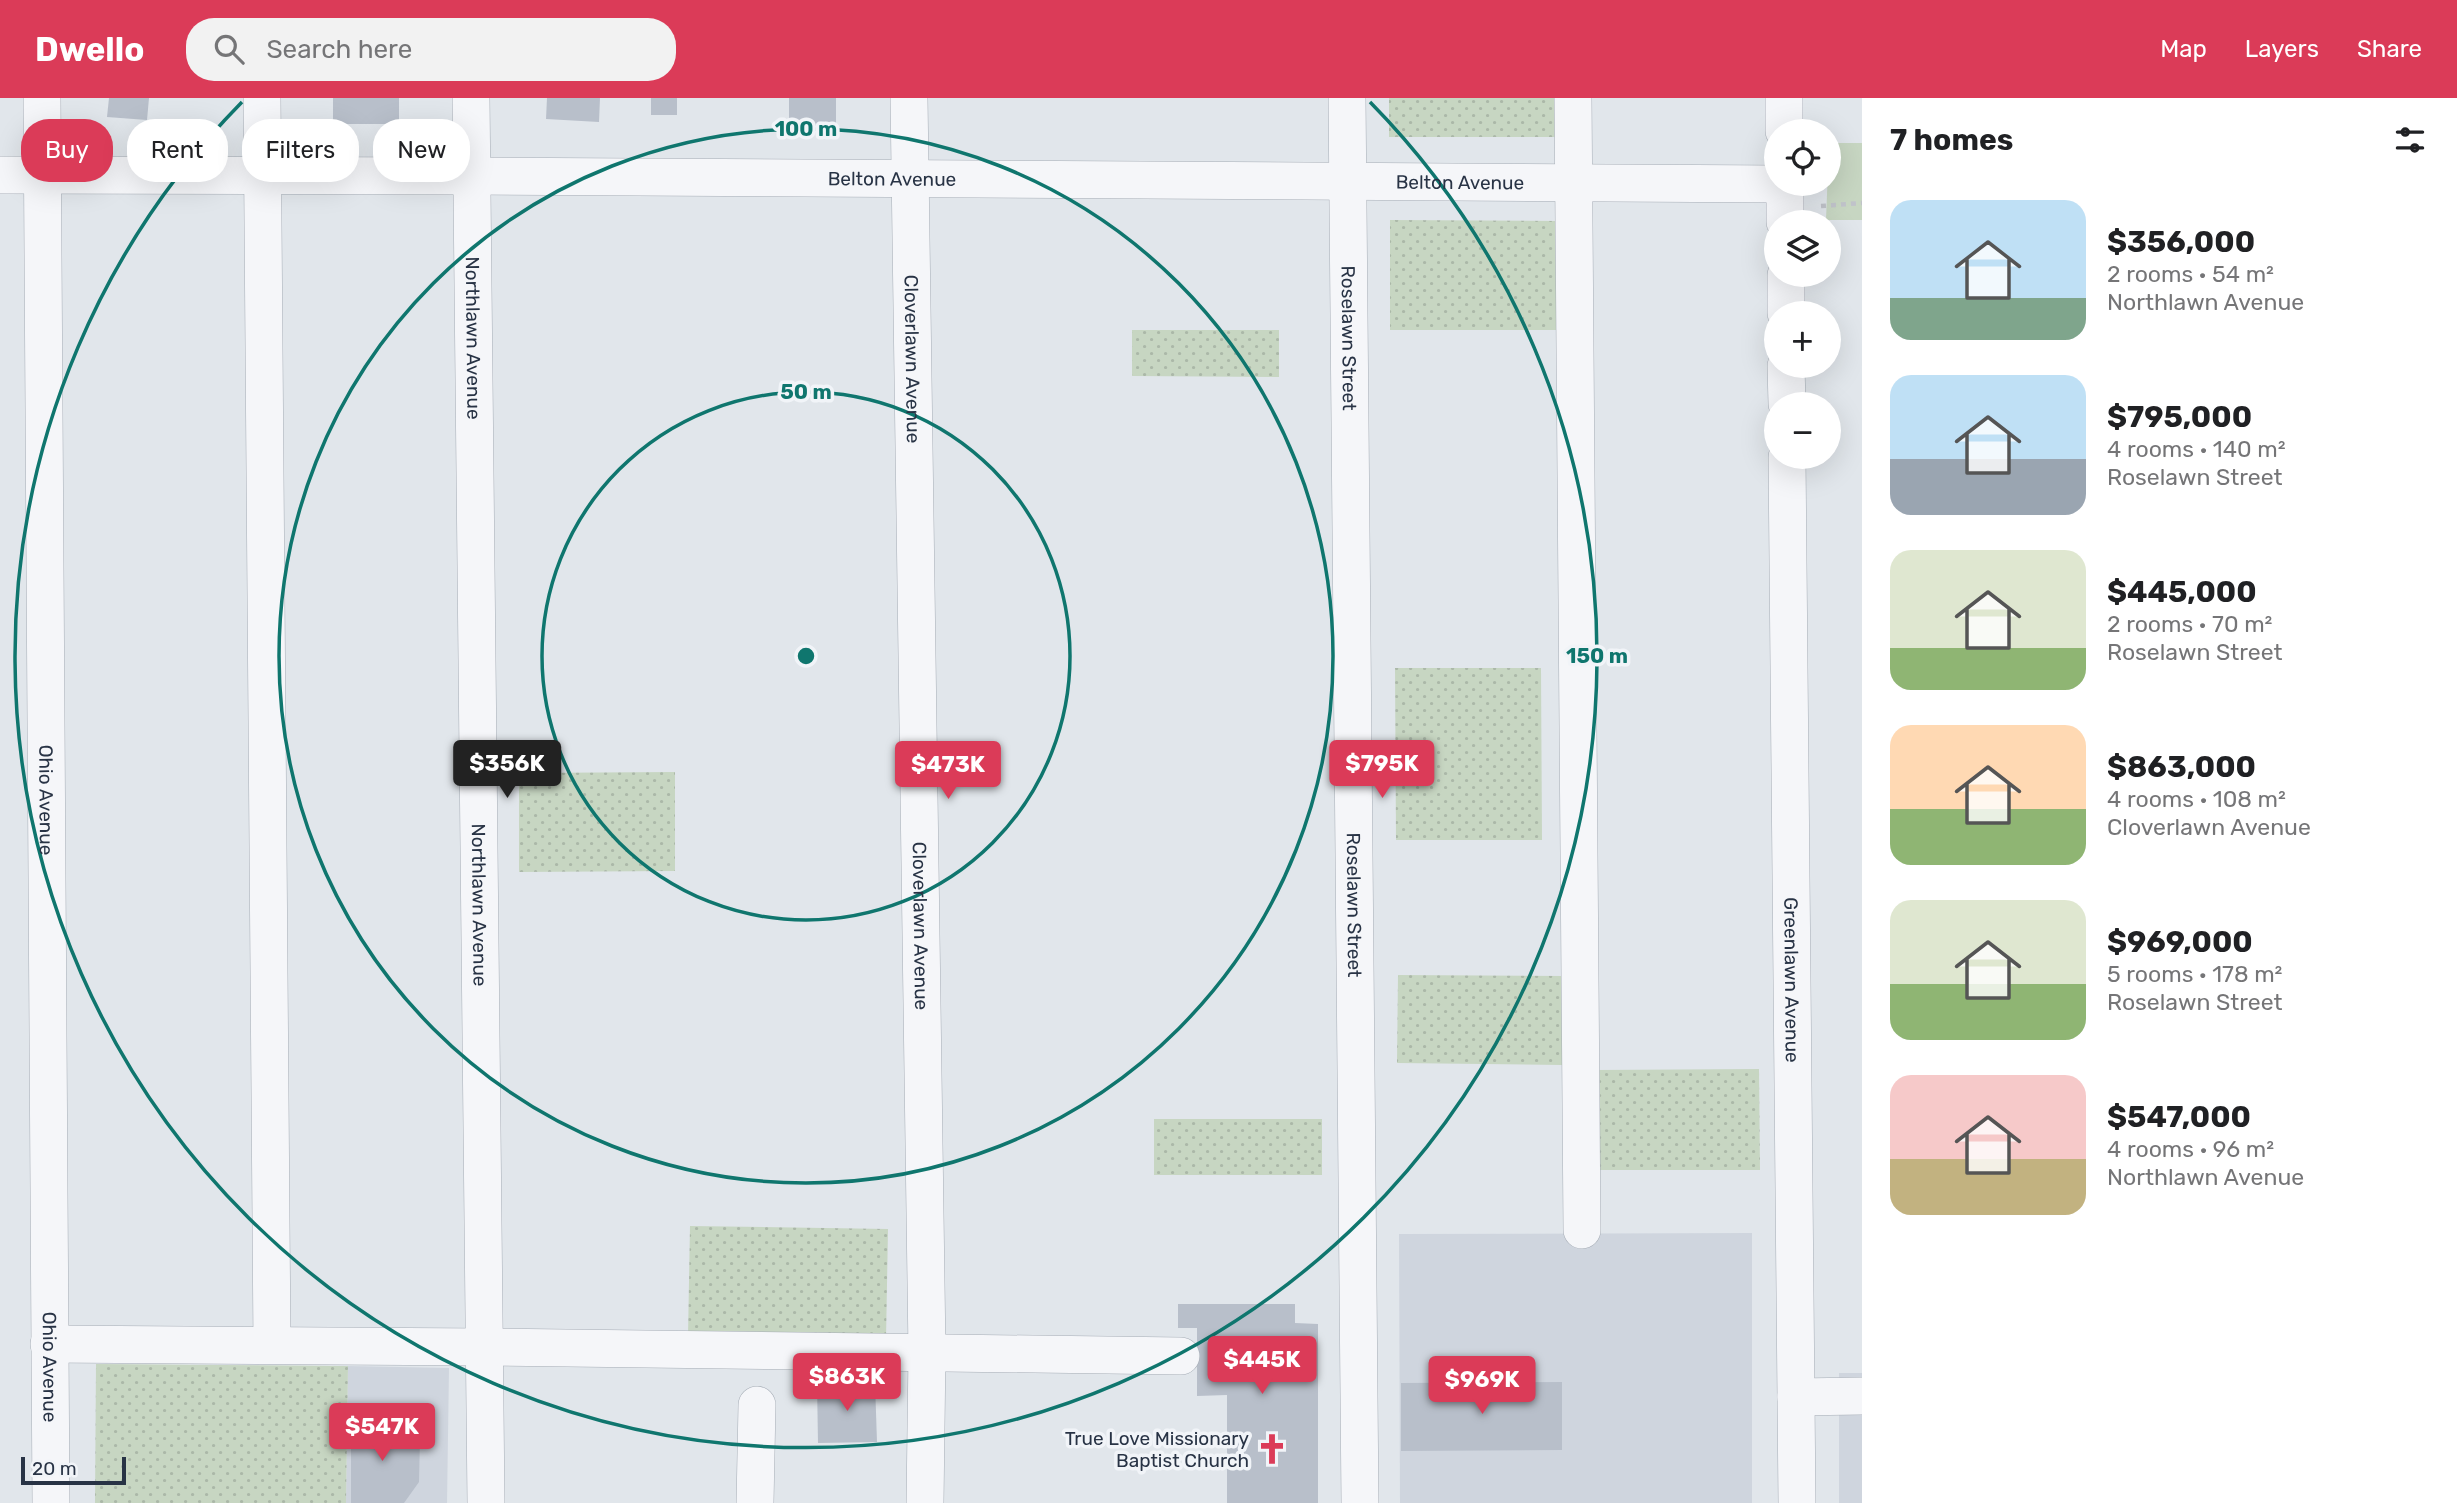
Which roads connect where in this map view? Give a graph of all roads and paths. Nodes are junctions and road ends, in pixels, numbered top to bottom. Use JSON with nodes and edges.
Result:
{"nodes":[{"id":1,"x":42,"y":98,"type":"edge"},
{"id":2,"x":262,"y":98,"type":"edge"},
{"id":3,"x":471,"y":98,"type":"edge"},
{"id":4,"x":909,"y":98,"type":"edge"},
{"id":5,"x":1347,"y":98,"type":"edge"},
{"id":6,"x":1573,"y":98,"type":"edge"},
{"id":7,"x":1784,"y":98,"type":"edge"},
{"id":8,"x":43,"y":119,"type":"edge"},
{"id":9,"x":262,"y":119,"type":"edge"},
{"id":10,"x":1784,"y":119,"type":"edge"},
{"id":11,"x":0,"y":175,"type":"edge"},
{"id":12,"x":21,"y":175,"type":"edge"},
{"id":13,"x":242,"y":175,"type":"edge"},
{"id":14,"x":359,"y":175,"type":"edge"},
{"id":15,"x":113,"y":176,"type":"edge"},
{"id":16,"x":472,"y":176,"type":"junction"},
{"id":17,"x":910,"y":178,"type":"junction"},
{"id":18,"x":1347,"y":181,"type":"junction"},
{"id":19,"x":43,"y":182,"type":"edge"},
{"id":20,"x":263,"y":182,"type":"edge"},
{"id":21,"x":1574,"y":182,"type":"junction"},
{"id":22,"x":1764,"y":184,"type":"edge"},
{"id":23,"x":1862,"y":203,"type":"edge"},
{"id":24,"x":1823,"y":210,"type":"edge"},
{"id":25,"x":1787,"y":469,"type":"edge"},
{"id":26,"x":1582,"y":1230,"type":"dead end"},
{"id":27,"x":49,"y":1344,"type":"junction"},
{"id":28,"x":272,"y":1345,"type":"junction"},
{"id":29,"x":484,"y":1347,"type":"junction"},
{"id":30,"x":927,"y":1352,"type":"junction"},
{"id":31,"x":1181,"y":1356,"type":"dead end"},
{"id":32,"x":1796,"y":1396,"type":"junction"},
{"id":33,"x":1862,"y":1396,"type":"edge"},
{"id":34,"x":757,"y":1405,"type":"dead end"},
{"id":35,"x":51,"y":1503,"type":"edge"},
{"id":36,"x":486,"y":1503,"type":"edge"},
{"id":37,"x":755,"y":1503,"type":"edge"},
{"id":38,"x":925,"y":1503,"type":"edge"},
{"id":39,"x":1360,"y":1503,"type":"edge"},
{"id":40,"x":1797,"y":1503,"type":"edge"}],
"edges":[{"from":1,"to":8,"type":"street","name":"Ohio Avenue"},
{"from":2,"to":9,"type":"street"},
{"from":3,"to":16,"type":"street","name":"Northlawn Avenue"},
{"from":4,"to":17,"type":"street","name":"Cloverlawn Avenue"},
{"from":5,"to":18,"type":"street","name":"Roselawn Street"},
{"from":6,"to":21,"type":"street"},
{"from":7,"to":10,"type":"street"},
{"from":11,"to":12,"type":"street","name":"Belton Avenue"},
{"from":13,"to":15,"type":"street","name":"Belton Avenue"},
{"from":14,"to":16,"type":"street","name":"Belton Avenue"},
{"from":16,"to":17,"type":"street","name":"Belton Avenue"},
{"from":16,"to":29,"type":"street","name":"Northlawn Avenue"},
{"from":17,"to":18,"type":"street","name":"Belton Avenue"},
{"from":17,"to":30,"type":"street","name":"Cloverlawn Avenue"},
{"from":18,"to":21,"type":"street","name":"Belton Avenue"},
{"from":18,"to":39,"type":"street","name":"Roselawn Street"},
{"from":19,"to":27,"type":"street","name":"Ohio Avenue"},
{"from":20,"to":28,"type":"street"},
{"from":21,"to":22,"type":"street","name":"Belton Avenue"},
{"from":21,"to":26,"type":"street"},
{"from":23,"to":24,"type":"path"},
{"from":25,"to":32,"type":"street","name":"Greenlawn Avenue"},
{"from":27,"to":28,"type":"street"},
{"from":27,"to":35,"type":"street","name":"Ohio Avenue"},
{"from":28,"to":29,"type":"street"},
{"from":29,"to":30,"type":"street"},
{"from":29,"to":36,"type":"street","name":"Northlawn Avenue"},
{"from":30,"to":31,"type":"street"},
{"from":30,"to":38,"type":"street","name":"Cloverlawn Avenue"},
{"from":32,"to":33,"type":"street"},
{"from":32,"to":40,"type":"street","name":"Greenlawn Avenue"},
{"from":34,"to":37,"type":"street"}]}
